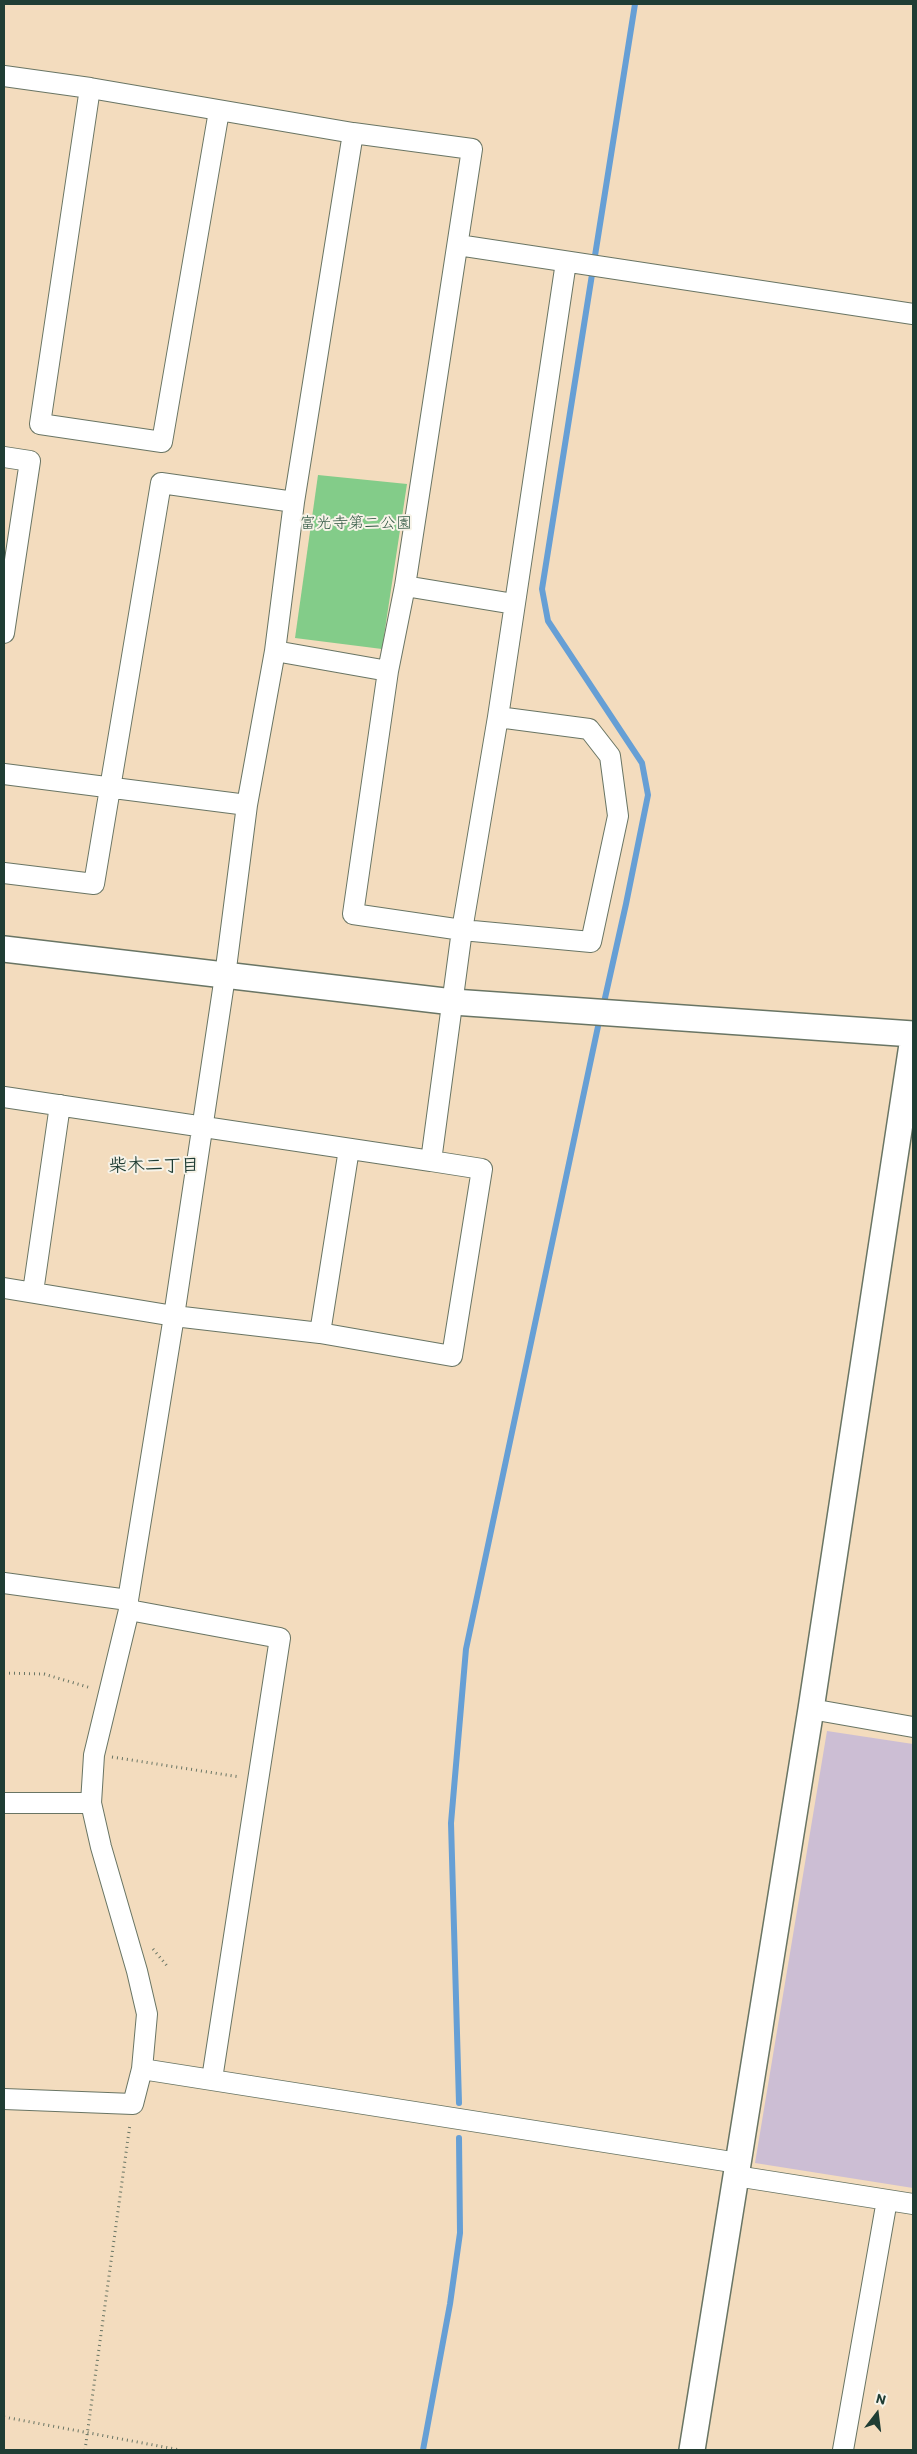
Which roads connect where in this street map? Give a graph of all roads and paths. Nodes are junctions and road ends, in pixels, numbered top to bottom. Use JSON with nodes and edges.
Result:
{"nodes":[{"id":1,"x":4,"y":76,"type":"edge"},
{"id":2,"x":90,"y":88,"type":"junction"},
{"id":3,"x":219,"y":111,"type":"junction"},
{"id":4,"x":353,"y":133,"type":"junction"},
{"id":5,"x":458,"y":245,"type":"junction"},
{"id":6,"x":571,"y":263,"type":"junction"},
{"id":7,"x":913,"y":314,"type":"edge"},
{"id":8,"x":4,"y":457,"type":"edge"},
{"id":9,"x":294,"y":502,"type":"junction"},
{"id":10,"x":405,"y":586,"type":"junction"},
{"id":11,"x":514,"y":604,"type":"junction"},
{"id":12,"x":4,"y":633,"type":"edge"},
{"id":13,"x":275,"y":651,"type":"junction"},
{"id":14,"x":388,"y":671,"type":"junction"},
{"id":15,"x":498,"y":717,"type":"junction"},
{"id":16,"x":4,"y":774,"type":"edge"},
{"id":17,"x":112,"y":788,"type":"junction"},
{"id":18,"x":248,"y":805,"type":"junction"},
{"id":19,"x":4,"y":873,"type":"edge"},
{"id":20,"x":462,"y":930,"type":"junction"},
{"id":21,"x":4,"y":949,"type":"edge"},
{"id":22,"x":225,"y":976,"type":"junction"},
{"id":23,"x":453,"y":1002,"type":"junction"},
{"id":24,"x":913,"y":1036,"type":"edge"},
{"id":25,"x":4,"y":1097,"type":"edge"},
{"id":26,"x":60,"y":1105,"type":"junction"},
{"id":27,"x":202,"y":1125,"type":"junction"},
{"id":28,"x":349,"y":1148,"type":"junction"},
{"id":29,"x":431,"y":1161,"type":"junction"},
{"id":30,"x":4,"y":1288,"type":"edge"},
{"id":31,"x":33,"y":1292,"type":"junction"},
{"id":32,"x":174,"y":1316,"type":"junction"},
{"id":33,"x":320,"y":1333,"type":"junction"},
{"id":34,"x":4,"y":1583,"type":"edge"},
{"id":35,"x":129,"y":1605,"type":"junction"},
{"id":36,"x":4,"y":1673,"type":"edge"},
{"id":37,"x":111,"y":1694,"type":"junction"},
{"id":38,"x":811,"y":1709,"type":"junction"},
{"id":39,"x":913,"y":1727,"type":"edge"},
{"id":40,"x":94,"y":1755,"type":"junction"},
{"id":41,"x":258,"y":1780,"type":"junction"},
{"id":42,"x":91,"y":1802,"type":"junction"},
{"id":43,"x":4,"y":1803,"type":"edge"},
{"id":44,"x":142,"y":2069,"type":"junction"},
{"id":45,"x":212,"y":2079,"type":"junction"},
{"id":46,"x":4,"y":2099,"type":"edge"},
{"id":47,"x":132,"y":2104,"type":"junction"},
{"id":48,"x":737,"y":2169,"type":"junction"},
{"id":49,"x":887,"y":2200,"type":"junction"},
{"id":50,"x":913,"y":2204,"type":"edge"},
{"id":51,"x":4,"y":2417,"type":"edge"},
{"id":52,"x":89,"y":2433,"type":"junction"},
{"id":53,"x":85,"y":2450,"type":"edge"},
{"id":54,"x":180,"y":2450,"type":"edge"},
{"id":55,"x":692,"y":2450,"type":"edge"},
{"id":56,"x":843,"y":2450,"type":"edge"}],
"edges":[{"from":1,"to":2,"type":"street"},
{"from":2,"to":3,"type":"street"},
{"from":2,"to":3,"type":"street"},
{"from":3,"to":4,"type":"street"},
{"from":4,"to":5,"type":"street"},
{"from":4,"to":9,"type":"street"},
{"from":5,"to":6,"type":"street"},
{"from":5,"to":10,"type":"street"},
{"from":6,"to":7,"type":"street"},
{"from":6,"to":11,"type":"street"},
{"from":8,"to":12,"type":"street"},
{"from":9,"to":13,"type":"street"},
{"from":9,"to":17,"type":"street"},
{"from":10,"to":11,"type":"street"},
{"from":10,"to":14,"type":"street"},
{"from":11,"to":15,"type":"street"},
{"from":13,"to":14,"type":"street"},
{"from":13,"to":18,"type":"street"},
{"from":14,"to":20,"type":"street"},
{"from":15,"to":20,"type":"street"},
{"from":15,"to":20,"type":"street"},
{"from":16,"to":17,"type":"street"},
{"from":17,"to":18,"type":"street"},
{"from":17,"to":19,"type":"street"},
{"from":18,"to":22,"type":"street"},
{"from":20,"to":23,"type":"street"},
{"from":21,"to":22,"type":"street"},
{"from":22,"to":23,"type":"street"},
{"from":22,"to":27,"type":"street"},
{"from":23,"to":24,"type":"street"},
{"from":23,"to":29,"type":"street"},
{"from":24,"to":38,"type":"street"},
{"from":25,"to":26,"type":"street"},
{"from":26,"to":27,"type":"street"},
{"from":26,"to":31,"type":"street"},
{"from":27,"to":28,"type":"street"},
{"from":27,"to":32,"type":"street"},
{"from":28,"to":29,"type":"street"},
{"from":28,"to":33,"type":"street"},
{"from":29,"to":33,"type":"street"},
{"from":30,"to":31,"type":"street"},
{"from":31,"to":32,"type":"street"},
{"from":32,"to":33,"type":"street"},
{"from":32,"to":35,"type":"street"},
{"from":34,"to":35,"type":"street"},
{"from":35,"to":37,"type":"street"},
{"from":35,"to":41,"type":"street"},
{"from":36,"to":37,"type":"path"},
{"from":37,"to":40,"type":"street"},
{"from":38,"to":39,"type":"street"},
{"from":38,"to":48,"type":"street"},
{"from":40,"to":41,"type":"path"},
{"from":40,"to":42,"type":"street"},
{"from":41,"to":45,"type":"street"},
{"from":42,"to":43,"type":"street"},
{"from":42,"to":44,"type":"street"},
{"from":44,"to":45,"type":"street"},
{"from":44,"to":47,"type":"street"},
{"from":45,"to":48,"type":"street"},
{"from":46,"to":47,"type":"street"},
{"from":47,"to":52,"type":"path"},
{"from":48,"to":49,"type":"street"},
{"from":48,"to":55,"type":"street"},
{"from":49,"to":50,"type":"street"},
{"from":49,"to":56,"type":"street"},
{"from":51,"to":52,"type":"path"},
{"from":52,"to":53,"type":"path"},
{"from":52,"to":54,"type":"path"}]}
